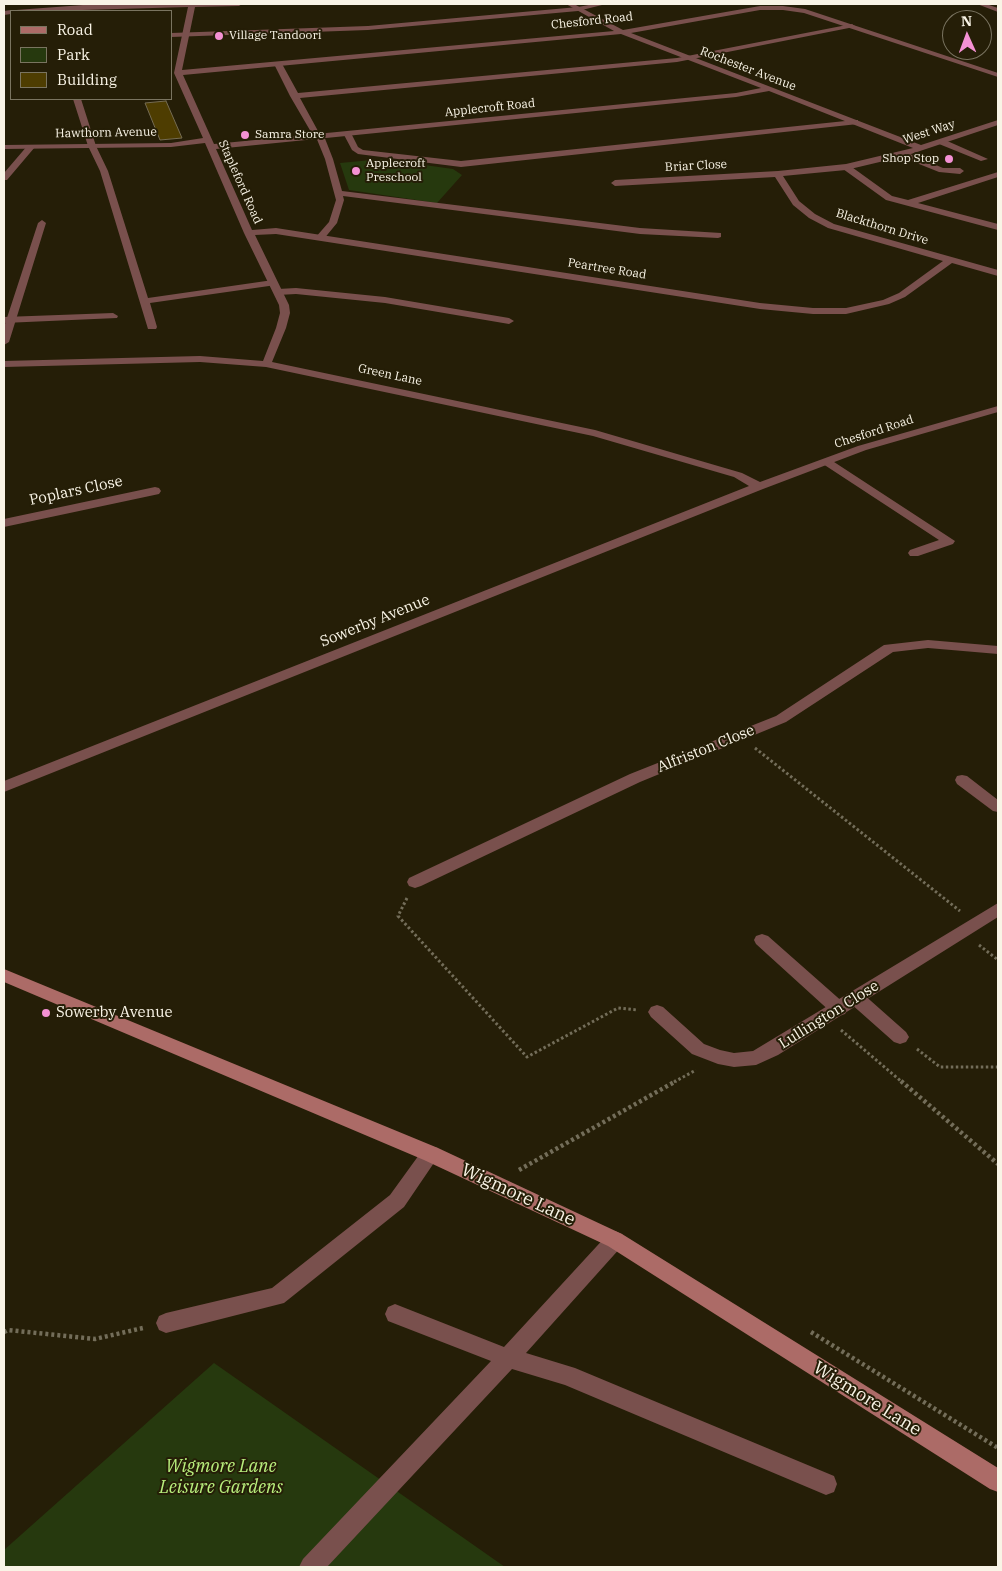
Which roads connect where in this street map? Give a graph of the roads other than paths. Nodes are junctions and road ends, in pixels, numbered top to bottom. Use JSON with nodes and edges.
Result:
{"nodes":[{"id":1,"x":239,"y":4,"type":"edge"},
{"id":2,"x":569,"y":4,"type":"edge"},
{"id":3,"x":603,"y":4,"type":"edge"},
{"id":4,"x":980,"y":4,"type":"edge"},
{"id":5,"x":192,"y":5,"type":"edge"},
{"id":6,"x":53,"y":6,"type":"edge"},
{"id":7,"x":82,"y":9,"type":"edge"},
{"id":8,"x":578,"y":9,"type":"junction"},
{"id":9,"x":25,"y":10,"type":"edge"},
{"id":10,"x":998,"y":10,"type":"edge"},
{"id":11,"x":852,"y":26,"type":"junction"},
{"id":12,"x":622,"y":32,"type":"junction"},
{"id":13,"x":187,"y":35,"type":"junction"},
{"id":14,"x":172,"y":36,"type":"edge"},
{"id":15,"x":686,"y":57,"type":"junction"},
{"id":16,"x":278,"y":64,"type":"junction"},
{"id":17,"x":178,"y":73,"type":"junction"},
{"id":18,"x":998,"y":75,"type":"edge"},
{"id":19,"x":770,"y":89,"type":"junction"},
{"id":20,"x":294,"y":96,"type":"junction"},
{"id":21,"x":78,"y":100,"type":"edge"},
{"id":22,"x":855,"y":122,"type":"junction"},
{"id":23,"x":998,"y":122,"type":"edge"},
{"id":24,"x":347,"y":134,"type":"junction"},
{"id":25,"x":320,"y":136,"type":"junction"},
{"id":26,"x":942,"y":142,"type":"junction"},
{"id":27,"x":210,"y":144,"type":"junction"},
{"id":28,"x":92,"y":146,"type":"junction"},
{"id":29,"x":4,"y":147,"type":"edge"},
{"id":30,"x":31,"y":147,"type":"junction"},
{"id":31,"x":922,"y":148,"type":"junction"},
{"id":32,"x":902,"y":154,"type":"junction"},
{"id":33,"x":984,"y":159,"type":"dead end"},
{"id":34,"x":846,"y":167,"type":"junction"},
{"id":35,"x":960,"y":171,"type":"dead end"},
{"id":36,"x":778,"y":174,"type":"junction"},
{"id":37,"x":998,"y":174,"type":"edge"},
{"id":38,"x":4,"y":178,"type":"edge"},
{"id":39,"x":615,"y":183,"type":"dead end"},
{"id":40,"x":338,"y":193,"type":"junction"},
{"id":41,"x":906,"y":204,"type":"junction"},
{"id":42,"x":42,"y":223,"type":"dead end"},
{"id":43,"x":998,"y":227,"type":"edge"},
{"id":44,"x":249,"y":233,"type":"junction"},
{"id":45,"x":718,"y":235,"type":"dead end"},
{"id":46,"x":320,"y":238,"type":"junction"},
{"id":47,"x":949,"y":260,"type":"junction"},
{"id":48,"x":998,"y":273,"type":"edge"},
{"id":49,"x":276,"y":287,"type":"junction"},
{"id":50,"x":146,"y":301,"type":"junction"},
{"id":51,"x":113,"y":316,"type":"dead end"},
{"id":52,"x":7,"y":320,"type":"edge"},
{"id":53,"x":508,"y":321,"type":"dead end"},
{"id":54,"x":152,"y":327,"type":"dead end"},
{"id":55,"x":4,"y":342,"type":"edge"},
{"id":56,"x":4,"y":364,"type":"edge"},
{"id":57,"x":266,"y":364,"type":"junction"},
{"id":58,"x":998,"y":409,"type":"edge"},
{"id":59,"x":827,"y":462,"type":"junction"},
{"id":60,"x":759,"y":486,"type":"junction"},
{"id":61,"x":155,"y":491,"type":"dead end"},
{"id":62,"x":4,"y":524,"type":"edge"},
{"id":63,"x":914,"y":553,"type":"dead end"},
{"id":64,"x":998,"y":650,"type":"edge"},
{"id":65,"x":962,"y":780,"type":"dead end"},
{"id":66,"x":4,"y":787,"type":"edge"},
{"id":67,"x":998,"y":807,"type":"edge"},
{"id":68,"x":415,"y":882,"type":"road end"},
{"id":69,"x":998,"y":909,"type":"edge"},
{"id":70,"x":762,"y":940,"type":"dead end"},
{"id":71,"x":4,"y":975,"type":"edge"},
{"id":72,"x":856,"y":998,"type":"junction"},
{"id":73,"x":657,"y":1012,"type":"road end"},
{"id":74,"x":832,"y":1013,"type":"junction"},
{"id":75,"x":900,"y":1037,"type":"road end"},
{"id":76,"x":431,"y":1154,"type":"junction"},
{"id":77,"x":615,"y":1240,"type":"junction"},
{"id":78,"x":395,"y":1314,"type":"dead end"},
{"id":79,"x":166,"y":1323,"type":"road end"},
{"id":80,"x":508,"y":1358,"type":"junction"},
{"id":81,"x":998,"y":1482,"type":"edge"},
{"id":82,"x":826,"y":1484,"type":"dead end"},
{"id":83,"x":311,"y":1567,"type":"edge"}],
"edges":[{"from":1,"to":5,"type":"street"},
{"from":2,"to":8,"type":"street","name":"Rochester Avenue"},
{"from":3,"to":8,"type":"street"},
{"from":4,"to":10,"type":"street"},
{"from":5,"to":7,"type":"street"},
{"from":5,"to":13,"type":"street"},
{"from":6,"to":7,"type":"street"},
{"from":6,"to":9,"type":"street"},
{"from":8,"to":12,"type":"street","name":"Rochester Avenue"},
{"from":8,"to":13,"type":"street"},
{"from":11,"to":12,"type":"street","name":"Chesford Road"},
{"from":11,"to":15,"type":"street"},
{"from":11,"to":18,"type":"street","name":"Chesford Road"},
{"from":12,"to":15,"type":"street","name":"Rochester Avenue"},
{"from":12,"to":16,"type":"street","name":"Chesford Road"},
{"from":13,"to":14,"type":"street"},
{"from":13,"to":17,"type":"street"},
{"from":15,"to":19,"type":"street","name":"Rochester Avenue"},
{"from":15,"to":20,"type":"street"},
{"from":16,"to":17,"type":"street","name":"Chesford Road"},
{"from":16,"to":20,"type":"street"},
{"from":17,"to":27,"type":"street","name":"Stapleford Road"},
{"from":19,"to":22,"type":"street","name":"Rochester Avenue"},
{"from":19,"to":24,"type":"street","name":"Applecroft Road"},
{"from":20,"to":25,"type":"street"},
{"from":21,"to":28,"type":"street"},
{"from":22,"to":24,"type":"street"},
{"from":22,"to":31,"type":"street","name":"Rochester Avenue"},
{"from":23,"to":26,"type":"street","name":"West Way"},
{"from":24,"to":25,"type":"street","name":"Applecroft Road"},
{"from":25,"to":27,"type":"street","name":"Applecroft Road"},
{"from":25,"to":40,"type":"street"},
{"from":26,"to":31,"type":"street","name":"West Way"},
{"from":26,"to":33,"type":"street"},
{"from":27,"to":28,"type":"street","name":"Hawthorn Avenue"},
{"from":27,"to":44,"type":"street","name":"Stapleford Road"},
{"from":28,"to":30,"type":"street","name":"Hawthorn Avenue"},
{"from":28,"to":50,"type":"street"},
{"from":29,"to":30,"type":"street","name":"Hawthorn Avenue"},
{"from":30,"to":38,"type":"street"},
{"from":31,"to":32,"type":"street","name":"West Way"},
{"from":32,"to":34,"type":"street","name":"West Way"},
{"from":32,"to":35,"type":"street"},
{"from":34,"to":36,"type":"street","name":"West Way"},
{"from":34,"to":41,"type":"street"},
{"from":36,"to":39,"type":"street","name":"Briar Close"},
{"from":36,"to":47,"type":"street","name":"Blackthorn Drive"},
{"from":37,"to":41,"type":"street"},
{"from":40,"to":45,"type":"street"},
{"from":40,"to":46,"type":"street"},
{"from":41,"to":43,"type":"street"},
{"from":42,"to":52,"type":"street"},
{"from":44,"to":46,"type":"street","name":"Peartree Road"},
{"from":44,"to":49,"type":"street","name":"Stapleford Road"},
{"from":46,"to":47,"type":"street","name":"Peartree Road"},
{"from":47,"to":48,"type":"street","name":"Blackthorn Drive"},
{"from":49,"to":50,"type":"street"},
{"from":49,"to":53,"type":"street"},
{"from":49,"to":57,"type":"street","name":"Stapleford Road"},
{"from":50,"to":54,"type":"street"},
{"from":51,"to":52,"type":"street"},
{"from":52,"to":55,"type":"street"},
{"from":56,"to":57,"type":"street","name":"Green Lane"},
{"from":57,"to":60,"type":"street","name":"Green Lane"},
{"from":58,"to":59,"type":"street","name":"Chesford Road"},
{"from":59,"to":60,"type":"street","name":"Chesford Road"},
{"from":59,"to":63,"type":"street"},
{"from":60,"to":66,"type":"street","name":"Sowerby Avenue"},
{"from":61,"to":62,"type":"street","name":"Poplars Close"},
{"from":64,"to":68,"type":"street","name":"Alfriston Close"},
{"from":65,"to":67,"type":"street"},
{"from":69,"to":72,"type":"street","name":"Lullington Close"},
{"from":70,"to":74,"type":"street"},
{"from":71,"to":76,"type":"street","name":"Wigmore Lane"},
{"from":72,"to":74,"type":"street","name":"Lullington Close"},
{"from":72,"to":75,"type":"street"},
{"from":73,"to":74,"type":"street","name":"Lullington Close"},
{"from":76,"to":77,"type":"street","name":"Wigmore Lane"},
{"from":76,"to":79,"type":"street"},
{"from":77,"to":80,"type":"street"},
{"from":77,"to":81,"type":"street","name":"Wigmore Lane"},
{"from":78,"to":80,"type":"street"},
{"from":80,"to":82,"type":"street"},
{"from":80,"to":83,"type":"street"}]}
